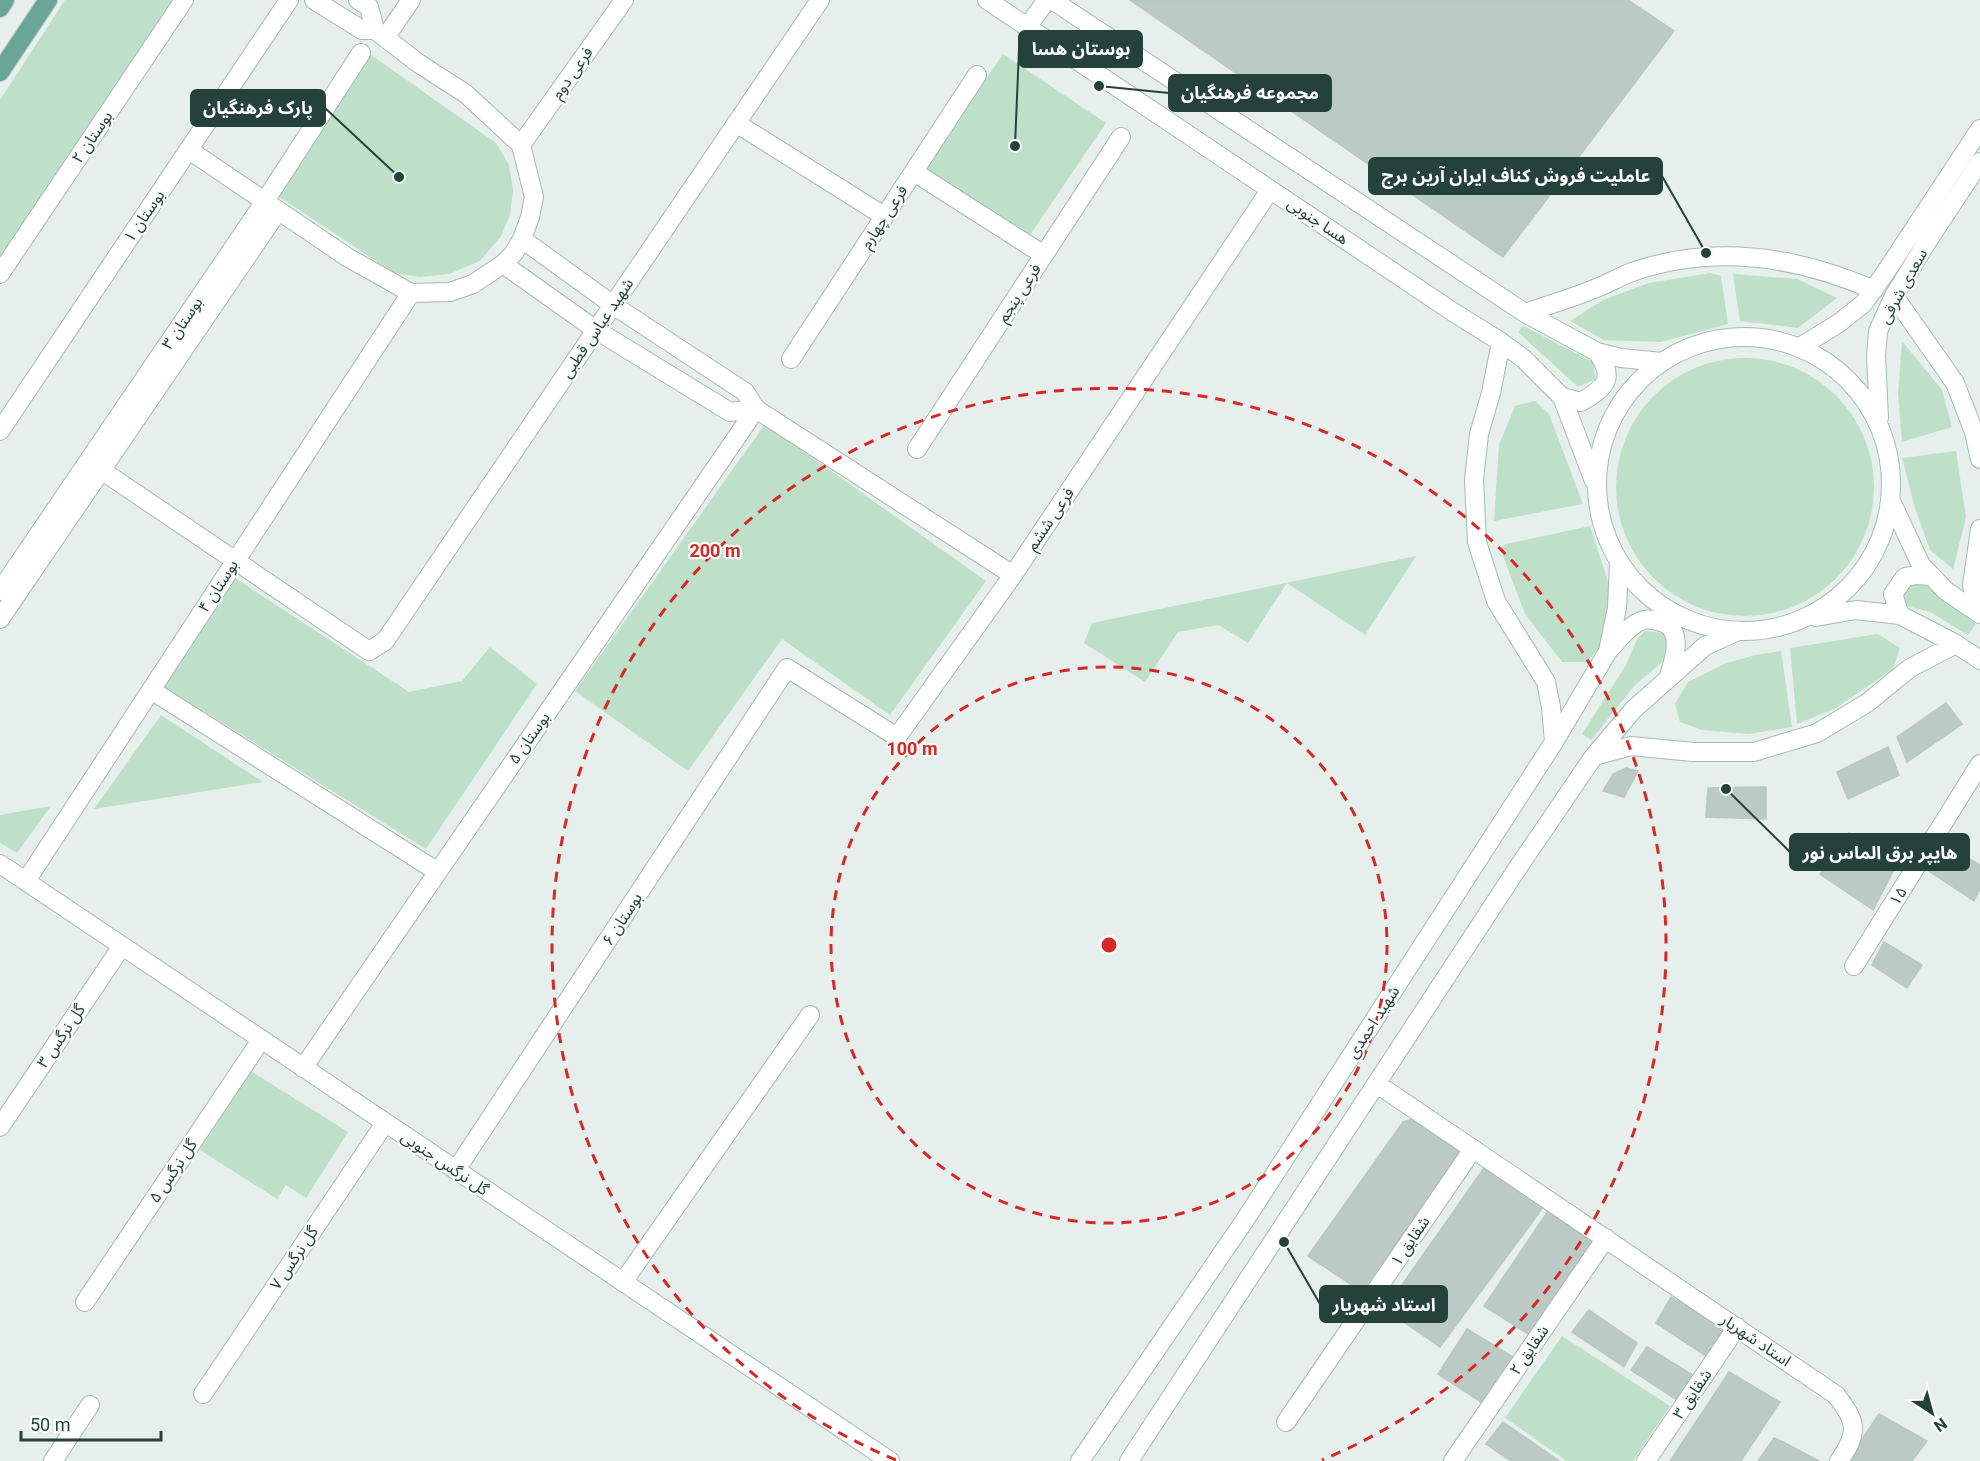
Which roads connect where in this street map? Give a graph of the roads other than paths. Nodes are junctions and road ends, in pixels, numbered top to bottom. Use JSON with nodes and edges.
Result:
{"nodes":[{"id":1,"x":5,"y":0,"type":"edge"},
{"id":2,"x":48,"y":0,"type":"edge"},
{"id":3,"x":184,"y":0,"type":"edge"},
{"id":4,"x":289,"y":0,"type":"edge"},
{"id":5,"x":314,"y":0,"type":"edge"},
{"id":6,"x":358,"y":0,"type":"edge"},
{"id":7,"x":411,"y":0,"type":"edge"},
{"id":8,"x":624,"y":0,"type":"edge"},
{"id":9,"x":820,"y":0,"type":"edge"},
{"id":10,"x":987,"y":0,"type":"edge"},
{"id":11,"x":1047,"y":0,"type":"edge"},
{"id":12,"x":1052,"y":0,"type":"edge"},
{"id":13,"x":0,"y":8,"type":"edge"},
{"id":14,"x":1027,"y":27,"type":"junction"},
{"id":15,"x":380,"y":34,"type":"junction"},
{"id":16,"x":361,"y":53,"type":"dead end"},
{"id":17,"x":0,"y":72,"type":"edge"},
{"id":18,"x":977,"y":75,"type":"dead end"},
{"id":19,"x":736,"y":123,"type":"junction"},
{"id":20,"x":1980,"y":129,"type":"edge"},
{"id":21,"x":1121,"y":137,"type":"dead end"},
{"id":22,"x":521,"y":145,"type":"junction"},
{"id":23,"x":189,"y":150,"type":"junction"},
{"id":24,"x":1980,"y":162,"type":"edge"},
{"id":25,"x":914,"y":172,"type":"junction"},
{"id":26,"x":1270,"y":190,"type":"junction"},
{"id":27,"x":271,"y":206,"type":"junction"},
{"id":28,"x":885,"y":216,"type":"junction"},
{"id":29,"x":1919,"y":237,"type":"junction"},
{"id":30,"x":522,"y":239,"type":"junction"},
{"id":31,"x":1044,"y":255,"type":"junction"},
{"id":32,"x":503,"y":264,"type":"junction"},
{"id":33,"x":0,"y":274,"type":"edge"},
{"id":34,"x":1874,"y":290,"type":"junction"},
{"id":35,"x":411,"y":292,"type":"junction"},
{"id":36,"x":1894,"y":296,"type":"junction"},
{"id":37,"x":613,"y":304,"type":"junction"},
{"id":38,"x":1525,"y":313,"type":"junction"},
{"id":39,"x":596,"y":330,"type":"junction"},
{"id":40,"x":1501,"y":342,"type":"junction"},
{"id":41,"x":1800,"y":347,"type":"junction"},
{"id":42,"x":1597,"y":352,"type":"junction"},
{"id":43,"x":791,"y":359,"type":"dead end"},
{"id":44,"x":1662,"y":362,"type":"junction"},
{"id":45,"x":1562,"y":397,"type":"junction"},
{"id":46,"x":756,"y":409,"type":"junction"},
{"id":47,"x":1880,"y":426,"type":"junction"},
{"id":48,"x":0,"y":431,"type":"edge"},
{"id":49,"x":917,"y":449,"type":"dead end"},
{"id":50,"x":1980,"y":459,"type":"edge"},
{"id":51,"x":101,"y":470,"type":"junction"},
{"id":52,"x":1596,"y":487,"type":"junction"},
{"id":53,"x":1891,"y":501,"type":"junction"},
{"id":54,"x":1980,"y":529,"type":"edge"},
{"id":55,"x":235,"y":560,"type":"junction"},
{"id":56,"x":1618,"y":563,"type":"junction"},
{"id":57,"x":1013,"y":575,"type":"junction"},
{"id":58,"x":1932,"y":576,"type":"junction"},
{"id":59,"x":0,"y":591,"type":"edge"},
{"id":60,"x":1980,"y":613,"type":"edge"},
{"id":61,"x":1900,"y":615,"type":"junction"},
{"id":62,"x":0,"y":619,"type":"edge"},
{"id":63,"x":1805,"y":619,"type":"junction"},
{"id":64,"x":1736,"y":632,"type":"junction"},
{"id":65,"x":1956,"y":644,"type":"junction"},
{"id":66,"x":1608,"y":651,"type":"junction"},
{"id":67,"x":1980,"y":660,"type":"edge"},
{"id":68,"x":787,"y":668,"type":"joint"},
{"id":69,"x":1669,"y":678,"type":"junction"},
{"id":70,"x":151,"y":690,"type":"junction"},
{"id":71,"x":1554,"y":742,"type":"junction"},
{"id":72,"x":1594,"y":756,"type":"junction"},
{"id":73,"x":1980,"y":764,"type":"edge"},
{"id":74,"x":0,"y":864,"type":"edge"},
{"id":75,"x":438,"y":872,"type":"junction"},
{"id":76,"x":26,"y":881,"type":"junction"},
{"id":77,"x":122,"y":946,"type":"junction"},
{"id":78,"x":1854,"y":966,"type":"dead end"},
{"id":79,"x":810,"y":1015,"type":"dead end"},
{"id":80,"x":261,"y":1040,"type":"junction"},
{"id":81,"x":303,"y":1068,"type":"junction"},
{"id":82,"x":1377,"y":1084,"type":"junction"},
{"id":83,"x":385,"y":1123,"type":"junction"},
{"id":84,"x":0,"y":1127,"type":"edge"},
{"id":85,"x":1473,"y":1149,"type":"junction"},
{"id":86,"x":456,"y":1170,"type":"junction"},
{"id":87,"x":1606,"y":1239,"type":"junction"},
{"id":88,"x":623,"y":1282,"type":"junction"},
{"id":89,"x":85,"y":1302,"type":"dead end"},
{"id":90,"x":1737,"y":1327,"type":"junction"},
{"id":91,"x":203,"y":1394,"type":"dead end"},
{"id":92,"x":90,"y":1405,"type":"dead end"},
{"id":93,"x":1286,"y":1422,"type":"dead end"},
{"id":94,"x":53,"y":1461,"type":"edge"},
{"id":95,"x":890,"y":1461,"type":"edge"},
{"id":96,"x":1080,"y":1461,"type":"edge"},
{"id":97,"x":1129,"y":1461,"type":"edge"},
{"id":98,"x":1453,"y":1461,"type":"edge"},
{"id":99,"x":1647,"y":1461,"type":"edge"},
{"id":100,"x":1839,"y":1461,"type":"edge"}],
"edges":[{"from":1,"to":13,"type":"main road"},
{"from":2,"to":17,"type":"main road"},
{"from":3,"to":33,"type":"street","name":"بوستان ۲"},
{"from":4,"to":23,"type":"street","name":"بوستان ۱"},
{"from":5,"to":15,"type":"street"},
{"from":6,"to":15,"type":"street"},
{"from":7,"to":15,"type":"street"},
{"from":8,"to":22,"type":"street","name":"فرعی دوم"},
{"from":9,"to":19,"type":"street","name":"شهید عباس قطبی"},
{"from":10,"to":14,"type":"street","name":"هسا جنوبی"},
{"from":11,"to":14,"type":"street"},
{"from":12,"to":38,"type":"street"},
{"from":14,"to":26,"type":"street","name":"هسا جنوبی"},
{"from":15,"to":22,"type":"street"},
{"from":16,"to":27,"type":"street","name":"بوستان ۳"},
{"from":18,"to":25,"type":"street","name":"فرعی چهارم"},
{"from":19,"to":28,"type":"street"},
{"from":19,"to":37,"type":"street","name":"شهید عباس قطبی"},
{"from":20,"to":29,"type":"street","name":"سعدی شرقی"},
{"from":21,"to":31,"type":"street","name":"فرعی پنجم"},
{"from":22,"to":30,"type":"street"},
{"from":23,"to":27,"type":"street"},
{"from":23,"to":48,"type":"street","name":"بوستان ۱"},
{"from":24,"to":29,"type":"street","name":"سعدی شرقی"},
{"from":25,"to":28,"type":"street","name":"فرعی چهارم"},
{"from":25,"to":31,"type":"street"},
{"from":26,"to":40,"type":"street","name":"هسا جنوبی"},
{"from":26,"to":57,"type":"street","name":"فرعی ششم"},
{"from":27,"to":35,"type":"street"},
{"from":27,"to":51,"type":"street","name":"بوستان ۳"},
{"from":27,"to":59,"type":"street","name":"بوستان ۳"},
{"from":28,"to":43,"type":"street","name":"فرعی چهارم"},
{"from":29,"to":34,"type":"street","name":"سعدی شرقی"},
{"from":29,"to":36,"type":"street","name":"سعدی شرقی"},
{"from":30,"to":32,"type":"street"},
{"from":30,"to":37,"type":"street"},
{"from":31,"to":49,"type":"street","name":"فرعی پنجم"},
{"from":32,"to":35,"type":"street"},
{"from":32,"to":39,"type":"street"},
{"from":34,"to":38,"type":"street"},
{"from":34,"to":41,"type":"street","name":"سعدی شرقی"},
{"from":35,"to":55,"type":"street","name":"بوستان ۴"},
{"from":36,"to":47,"type":"street","name":"سعدی شرقی"},
{"from":36,"to":50,"type":"street"},
{"from":37,"to":39,"type":"street","name":"شهید عباس قطبی"},
{"from":37,"to":46,"type":"street"},
{"from":38,"to":42,"type":"street"},
{"from":39,"to":46,"type":"street"},
{"from":39,"to":55,"type":"street","name":"شهید عباس قطبی"},
{"from":40,"to":45,"type":"street","name":"هسا جنوبی"},
{"from":40,"to":71,"type":"street"},
{"from":41,"to":44,"type":"street"},
{"from":41,"to":47,"type":"street"},
{"from":42,"to":44,"type":"street"},
{"from":42,"to":45,"type":"street"},
{"from":44,"to":52,"type":"street"},
{"from":45,"to":52,"type":"street","name":"هسا جنوبی"},
{"from":46,"to":57,"type":"street"},
{"from":46,"to":75,"type":"street","name":"بوستان ۵"},
{"from":47,"to":53,"type":"street"},
{"from":51,"to":55,"type":"street"},
{"from":51,"to":62,"type":"street","name":"بوستان ۳"},
{"from":52,"to":56,"type":"street"},
{"from":53,"to":58,"type":"street"},
{"from":53,"to":63,"type":"street"},
{"from":54,"to":60,"type":"street"},
{"from":55,"to":70,"type":"street","name":"بوستان ۴"},
{"from":56,"to":64,"type":"street"},
{"from":56,"to":66,"type":"street","name":"شهید احمدی"},
{"from":57,"to":68,"type":"street","name":"فرعی ششم"},
{"from":58,"to":60,"type":"street"},
{"from":58,"to":61,"type":"street"},
{"from":61,"to":63,"type":"street"},
{"from":61,"to":65,"type":"street"},
{"from":63,"to":64,"type":"street"},
{"from":64,"to":69,"type":"street"},
{"from":65,"to":67,"type":"street"},
{"from":65,"to":72,"type":"street"},
{"from":66,"to":69,"type":"street"},
{"from":66,"to":71,"type":"street","name":"شهید احمدی"},
{"from":68,"to":86,"type":"street","name":"بوستان ۶"},
{"from":69,"to":72,"type":"street"},
{"from":70,"to":75,"type":"street"},
{"from":70,"to":76,"type":"street","name":"بوستان ۴"},
{"from":71,"to":96,"type":"street","name":"شهید احمدی"},
{"from":72,"to":82,"type":"street"},
{"from":73,"to":78,"type":"street","name":"۱۵"},
{"from":74,"to":76,"type":"street","name":"گل نرگس جنوبی"},
{"from":75,"to":81,"type":"street","name":"بوستان ۵"},
{"from":76,"to":77,"type":"street","name":"گل نرگس جنوبی"},
{"from":77,"to":80,"type":"street","name":"گل نرگس جنوبی"},
{"from":77,"to":84,"type":"street","name":"گل نرگس ۳"},
{"from":79,"to":88,"type":"street"},
{"from":80,"to":81,"type":"street","name":"گل نرگس جنوبی"},
{"from":80,"to":89,"type":"street","name":"گل نرگس ۵"},
{"from":81,"to":83,"type":"street","name":"گل نرگس جنوبی"},
{"from":82,"to":85,"type":"street","name":"استاد شهریار"},
{"from":82,"to":97,"type":"street"},
{"from":83,"to":86,"type":"street","name":"گل نرگس جنوبی"},
{"from":83,"to":91,"type":"street","name":"گل نرگس ۷"},
{"from":85,"to":87,"type":"street","name":"استاد شهریار"},
{"from":85,"to":93,"type":"street","name":"شقایق ۱"},
{"from":86,"to":88,"type":"street","name":"گل نرگس جنوبی"},
{"from":87,"to":90,"type":"street","name":"استاد شهریار"},
{"from":87,"to":98,"type":"street","name":"شقایق ۲"},
{"from":88,"to":95,"type":"street","name":"گل نرگس جنوبی"},
{"from":90,"to":99,"type":"street","name":"شقایق ۳"},
{"from":90,"to":100,"type":"street","name":"استاد شهریار"},
{"from":92,"to":94,"type":"street"}]}
